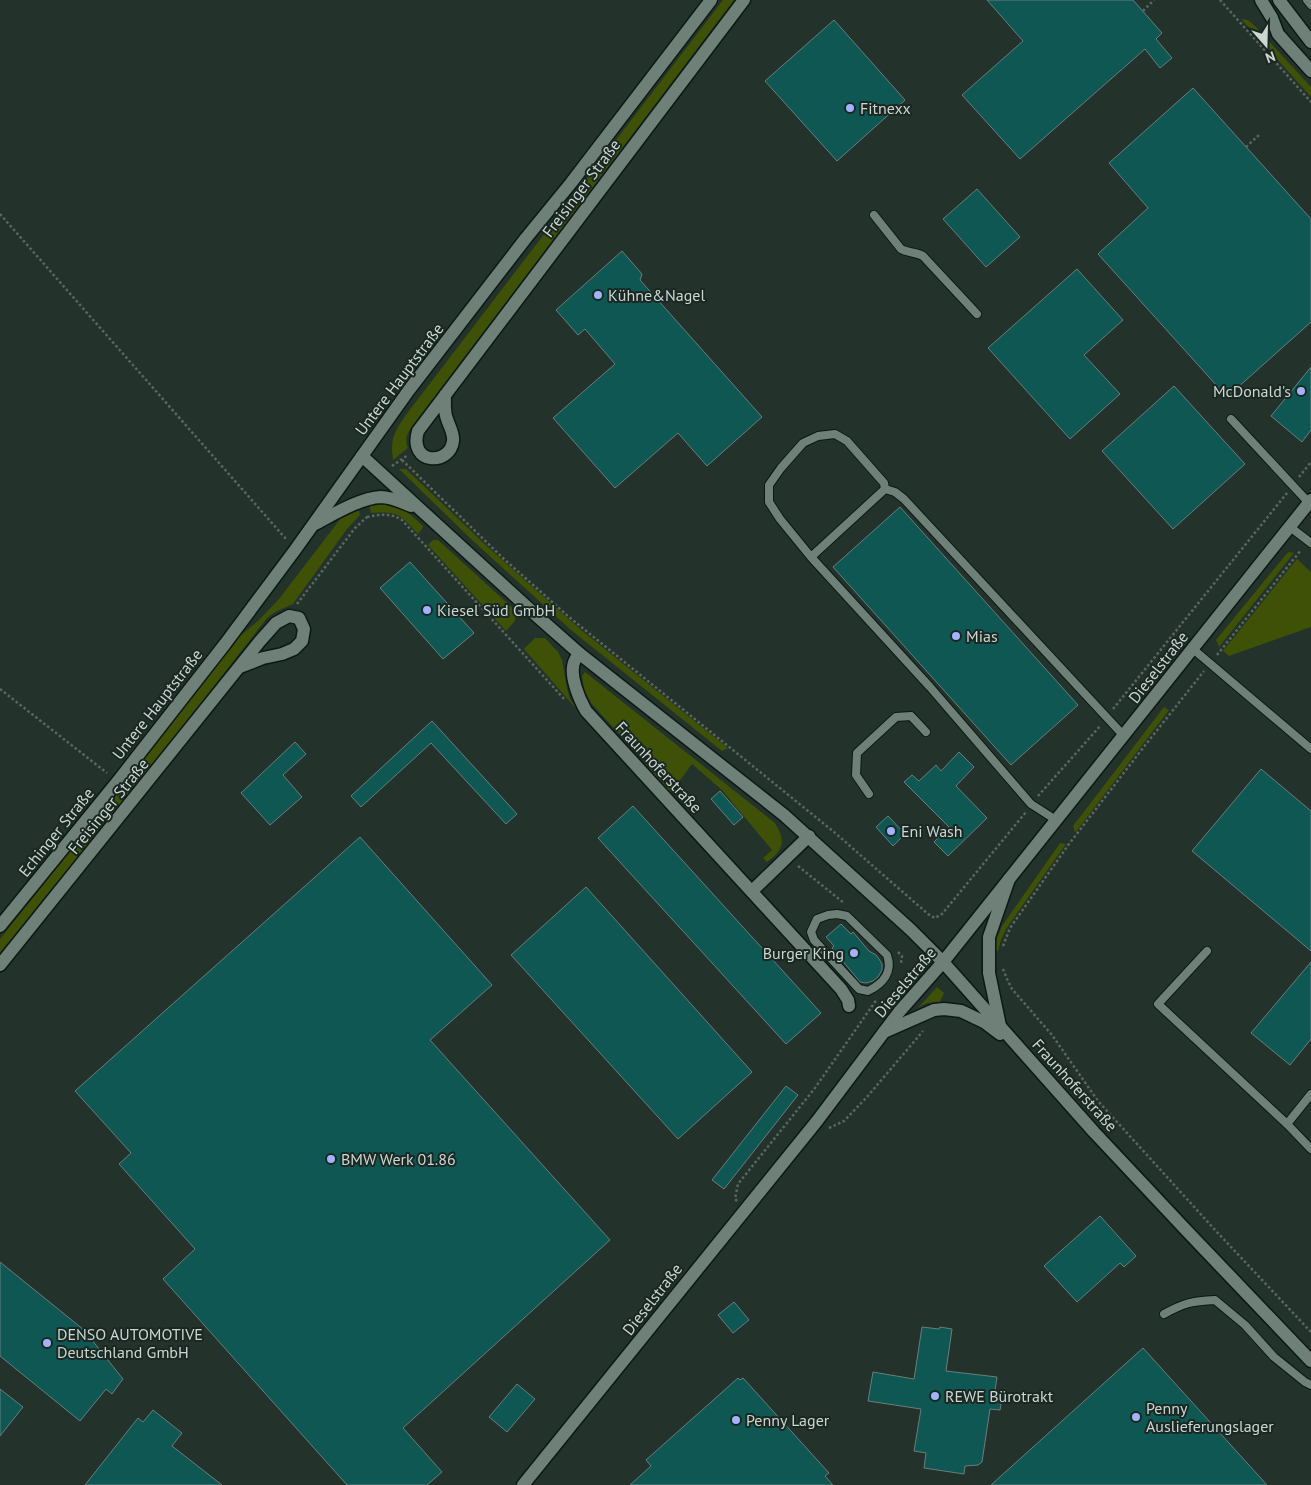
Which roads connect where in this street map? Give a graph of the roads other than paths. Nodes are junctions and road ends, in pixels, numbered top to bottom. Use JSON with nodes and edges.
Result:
{"nodes":[{"id":1,"x":711,"y":0,"type":"edge"},
{"id":2,"x":744,"y":0,"type":"edge"},
{"id":3,"x":1261,"y":0,"type":"edge"},
{"id":4,"x":1279,"y":0,"type":"edge"},
{"id":5,"x":1307,"y":0,"type":"edge"},
{"id":6,"x":1311,"y":4,"type":"edge"},
{"id":7,"x":1311,"y":42,"type":"edge"},
{"id":8,"x":1311,"y":71,"type":"edge"},
{"id":9,"x":874,"y":216,"type":"dead end"},
{"id":10,"x":977,"y":314,"type":"dead end"},
{"id":11,"x":445,"y":395,"type":"junction"},
{"id":12,"x":1231,"y":420,"type":"dead end"},
{"id":13,"x":362,"y":456,"type":"junction"},
{"id":14,"x":885,"y":489,"type":"junction"},
{"id":15,"x":1310,"y":502,"type":"edge"},
{"id":16,"x":419,"y":509,"type":"junction"},
{"id":17,"x":313,"y":525,"type":"junction"},
{"id":18,"x":1290,"y":527,"type":"junction"},
{"id":19,"x":1309,"y":542,"type":"edge"},
{"id":20,"x":811,"y":557,"type":"junction"},
{"id":21,"x":1193,"y":649,"type":"junction"},
{"id":22,"x":580,"y":654,"type":"junction"},
{"id":23,"x":240,"y":667,"type":"junction"},
{"id":24,"x":926,"y":732,"type":"dead end"},
{"id":25,"x":1124,"y":736,"type":"junction"},
{"id":26,"x":1311,"y":749,"type":"edge"},
{"id":27,"x":118,"y":781,"type":"joint"},
{"id":28,"x":869,"y":794,"type":"dead end"},
{"id":29,"x":1056,"y":820,"type":"junction"},
{"id":30,"x":809,"y":836,"type":"junction"},
{"id":31,"x":1009,"y":879,"type":"junction"},
{"id":32,"x":752,"y":891,"type":"junction"},
{"id":33,"x":817,"y":919,"type":"joint"},
{"id":34,"x":0,"y":926,"type":"edge"},
{"id":35,"x":1207,"y":951,"type":"dead end"},
{"id":36,"x":943,"y":962,"type":"junction"},
{"id":37,"x":0,"y":965,"type":"edge"},
{"id":38,"x":849,"y":1006,"type":"dead end"},
{"id":39,"x":1000,"y":1026,"type":"junction"},
{"id":40,"x":884,"y":1032,"type":"junction"},
{"id":41,"x":1017,"y":1045,"type":"junction"},
{"id":42,"x":1311,"y":1094,"type":"edge"},
{"id":43,"x":1287,"y":1124,"type":"junction"},
{"id":44,"x":1311,"y":1150,"type":"edge"},
{"id":45,"x":1164,"y":1314,"type":"dead end"},
{"id":46,"x":1311,"y":1361,"type":"edge"},
{"id":47,"x":1311,"y":1385,"type":"edge"},
{"id":48,"x":523,"y":1485,"type":"edge"}],
"edges":[{"from":1,"to":13,"type":"street","name":"Untere Hauptstraße"},
{"from":2,"to":11,"type":"street","name":"Freisinger Straße"},
{"from":3,"to":8,"type":"street"},
{"from":4,"to":7,"type":"street"},
{"from":5,"to":6,"type":"lane"},
{"from":9,"to":10,"type":"lane"},
{"from":11,"to":11,"type":"street","name":"Freisinger Straße"},
{"from":12,"to":15,"type":"lane"},
{"from":13,"to":16,"type":"street","name":"Fraunhoferstraße"},
{"from":13,"to":17,"type":"street","name":"Untere Hauptstraße"},
{"from":14,"to":20,"type":"lane"},
{"from":14,"to":20,"type":"lane"},
{"from":14,"to":25,"type":"lane"},
{"from":15,"to":18,"type":"street","name":"Dieselstraße"},
{"from":16,"to":17,"type":"street"},
{"from":16,"to":22,"type":"street","name":"Fraunhoferstraße"},
{"from":17,"to":27,"type":"street","name":"Untere Hauptstraße"},
{"from":18,"to":19,"type":"lane"},
{"from":18,"to":21,"type":"street","name":"Dieselstraße"},
{"from":20,"to":29,"type":"lane"},
{"from":21,"to":25,"type":"street","name":"Dieselstraße"},
{"from":21,"to":26,"type":"lane"},
{"from":22,"to":30,"type":"street","name":"Fraunhoferstraße"},
{"from":22,"to":32,"type":"street","name":"Fraunhoferstraße"},
{"from":23,"to":23,"type":"street","name":"Freisinger Straße"},
{"from":23,"to":37,"type":"street","name":"Freisinger Straße"},
{"from":24,"to":28,"type":"lane"},
{"from":25,"to":29,"type":"street","name":"Dieselstraße"},
{"from":27,"to":34,"type":"street","name":"Echinger Straße"},
{"from":29,"to":31,"type":"street","name":"Dieselstraße"},
{"from":30,"to":32,"type":"street"},
{"from":30,"to":36,"type":"street","name":"Fraunhoferstraße"},
{"from":31,"to":36,"type":"street","name":"Dieselstraße"},
{"from":31,"to":39,"type":"street"},
{"from":32,"to":38,"type":"street","name":"Fraunhoferstraße"},
{"from":33,"to":33,"type":"lane"},
{"from":35,"to":43,"type":"lane"},
{"from":36,"to":39,"type":"street","name":"Fraunhoferstraße"},
{"from":36,"to":40,"type":"street","name":"Dieselstraße"},
{"from":39,"to":41,"type":"street","name":"Fraunhoferstraße"},
{"from":40,"to":41,"type":"street"},
{"from":40,"to":48,"type":"street","name":"Dieselstraße"},
{"from":41,"to":46,"type":"street","name":"Fraunhoferstraße"},
{"from":42,"to":43,"type":"lane"},
{"from":43,"to":44,"type":"lane"},
{"from":45,"to":47,"type":"lane"}]}
